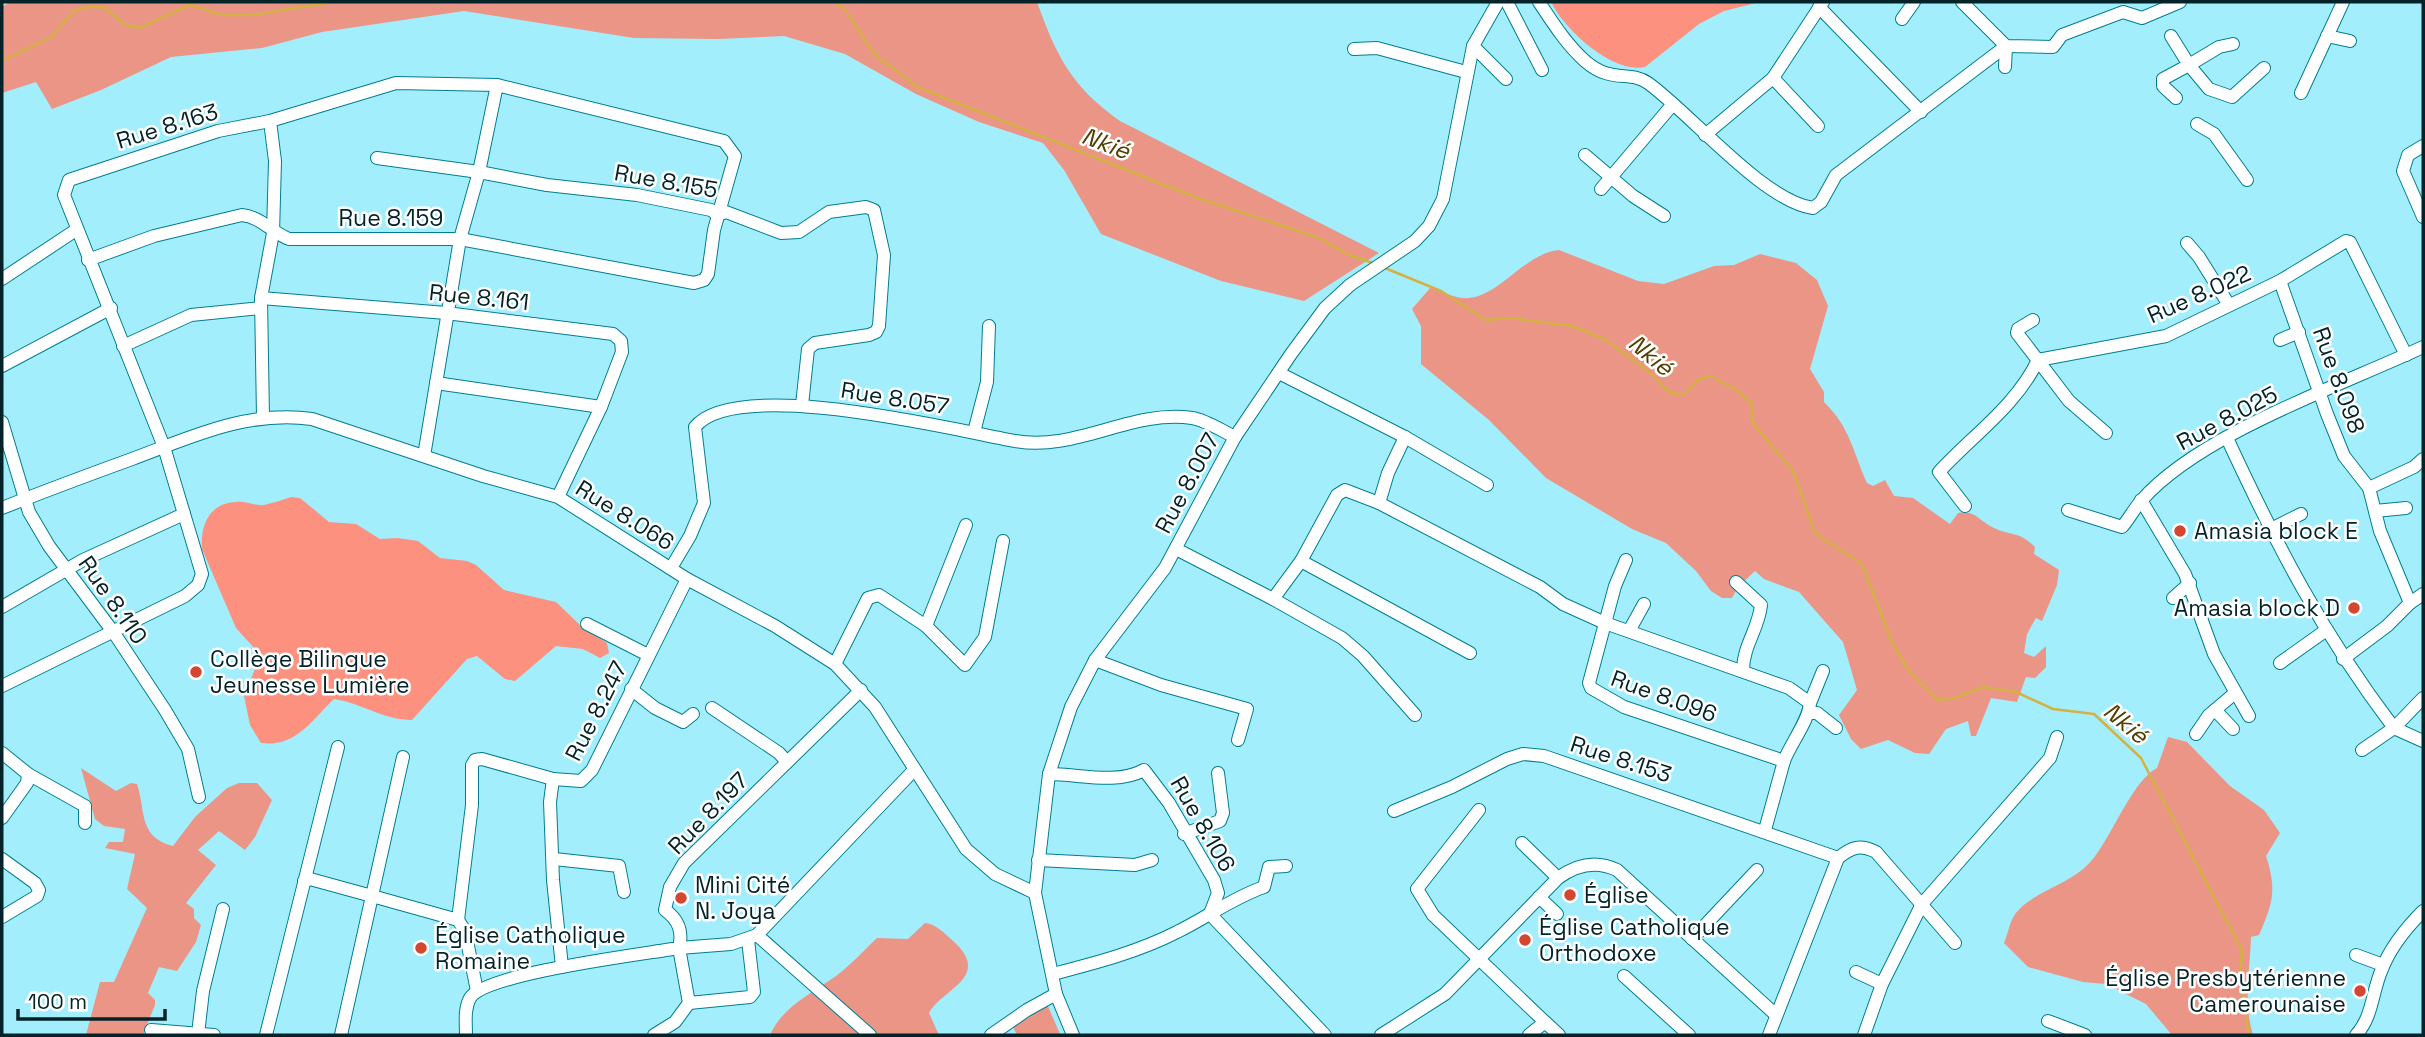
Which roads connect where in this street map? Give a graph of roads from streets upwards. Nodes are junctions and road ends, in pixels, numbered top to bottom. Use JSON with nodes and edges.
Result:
{"nodes":[{"id":1,"x":1498,"y":2,"type":"edge"},
{"id":2,"x":1507,"y":2,"type":"edge"},
{"id":3,"x":1539,"y":2,"type":"edge"},
{"id":4,"x":1914,"y":2,"type":"edge"},
{"id":5,"x":1962,"y":2,"type":"edge"},
{"id":6,"x":2179,"y":2,"type":"edge"},
{"id":7,"x":2343,"y":2,"type":"edge"},
{"id":8,"x":1821,"y":4,"type":"edge"},
{"id":9,"x":2120,"y":7,"type":"edge"},
{"id":10,"x":1902,"y":19,"type":"dead end"},
{"id":11,"x":2171,"y":36,"type":"dead end"},
{"id":12,"x":2327,"y":36,"type":"junction"},
{"id":13,"x":2350,"y":41,"type":"dead end"},
{"id":14,"x":2233,"y":44,"type":"dead end"},
{"id":15,"x":1473,"y":46,"type":"junction"},
{"id":16,"x":2006,"y":46,"type":"junction"},
{"id":17,"x":1354,"y":49,"type":"dead end"},
{"id":18,"x":2189,"y":65,"type":"junction"},
{"id":19,"x":2005,"y":67,"type":"dead end"},
{"id":20,"x":2264,"y":68,"type":"dead end"},
{"id":21,"x":1542,"y":71,"type":"dead end"},
{"id":22,"x":1465,"y":72,"type":"junction"},
{"id":23,"x":1773,"y":78,"type":"junction"},
{"id":24,"x":1506,"y":79,"type":"dead end"},
{"id":25,"x":497,"y":85,"type":"junction"},
{"id":26,"x":2301,"y":93,"type":"dead end"},
{"id":27,"x":2176,"y":98,"type":"dead end"},
{"id":28,"x":1673,"y":104,"type":"junction"},
{"id":29,"x":1922,"y":112,"type":"junction"},
{"id":30,"x":270,"y":121,"type":"junction"},
{"id":31,"x":2197,"y":124,"type":"dead end"},
{"id":32,"x":1818,"y":126,"type":"dead end"},
{"id":33,"x":1705,"y":135,"type":"junction"},
{"id":34,"x":2423,"y":146,"type":"edge"},
{"id":35,"x":1585,"y":155,"type":"dead end"},
{"id":36,"x":377,"y":158,"type":"dead end"},
{"id":37,"x":479,"y":172,"type":"junction"},
{"id":38,"x":1612,"y":178,"type":"junction"},
{"id":39,"x":2247,"y":180,"type":"dead end"},
{"id":40,"x":1601,"y":189,"type":"dead end"},
{"id":41,"x":718,"y":215,"type":"junction"},
{"id":42,"x":1664,"y":216,"type":"dead end"},
{"id":43,"x":2423,"y":217,"type":"edge"},
{"id":44,"x":76,"y":230,"type":"junction"},
{"id":45,"x":273,"y":233,"type":"junction"},
{"id":46,"x":460,"y":239,"type":"junction"},
{"id":47,"x":2187,"y":243,"type":"dead end"},
{"id":48,"x":88,"y":260,"type":"junction"},
{"id":49,"x":2,"y":279,"type":"edge"},
{"id":50,"x":2280,"y":281,"type":"junction"},
{"id":51,"x":261,"y":303,"type":"junction"},
{"id":52,"x":2229,"y":305,"type":"junction"},
{"id":53,"x":111,"y":309,"type":"junction"},
{"id":54,"x":446,"y":313,"type":"junction"},
{"id":55,"x":2033,"y":320,"type":"dead end"},
{"id":56,"x":989,"y":326,"type":"dead end"},
{"id":57,"x":2299,"y":332,"type":"junction"},
{"id":58,"x":2280,"y":340,"type":"dead end"},
{"id":59,"x":123,"y":346,"type":"junction"},
{"id":60,"x":2423,"y":347,"type":"edge"},
{"id":61,"x":2406,"y":355,"type":"junction"},
{"id":62,"x":2038,"y":360,"type":"junction"},
{"id":63,"x":2,"y":366,"type":"edge"},
{"id":64,"x":1279,"y":373,"type":"junction"},
{"id":65,"x":436,"y":383,"type":"junction"},
{"id":66,"x":2320,"y":393,"type":"junction"},
{"id":67,"x":802,"y":405,"type":"junction"},
{"id":68,"x":601,"y":407,"type":"junction"},
{"id":69,"x":262,"y":417,"type":"junction"},
{"id":70,"x":3,"y":430,"type":"edge"},
{"id":71,"x":974,"y":432,"type":"junction"},
{"id":72,"x":2106,"y":433,"type":"dead end"},
{"id":73,"x":1235,"y":437,"type":"junction"},
{"id":74,"x":1405,"y":437,"type":"junction"},
{"id":75,"x":2227,"y":438,"type":"junction"},
{"id":76,"x":164,"y":447,"type":"junction"},
{"id":77,"x":424,"y":456,"type":"junction"},
{"id":78,"x":2423,"y":459,"type":"edge"},
{"id":79,"x":1487,"y":485,"type":"dead end"},
{"id":80,"x":2369,"y":488,"type":"junction"},
{"id":81,"x":558,"y":497,"type":"junction"},
{"id":82,"x":27,"y":498,"type":"junction"},
{"id":83,"x":2141,"y":500,"type":"junction"},
{"id":84,"x":1379,"y":503,"type":"junction"},
{"id":85,"x":1965,"y":506,"type":"dead end"},
{"id":86,"x":2406,"y":508,"type":"dead end"},
{"id":87,"x":2,"y":509,"type":"edge"},
{"id":88,"x":2068,"y":510,"type":"dead end"},
{"id":89,"x":2375,"y":511,"type":"junction"},
{"id":90,"x":184,"y":514,"type":"junction"},
{"id":91,"x":2301,"y":514,"type":"dead end"},
{"id":92,"x":966,"y":525,"type":"dead end"},
{"id":93,"x":2269,"y":530,"type":"junction"},
{"id":94,"x":1003,"y":541,"type":"dead end"},
{"id":95,"x":1176,"y":549,"type":"junction"},
{"id":96,"x":1626,"y":560,"type":"dead end"},
{"id":97,"x":1301,"y":562,"type":"junction"},
{"id":98,"x":671,"y":568,"type":"junction"},
{"id":99,"x":67,"y":570,"type":"junction"},
{"id":100,"x":687,"y":579,"type":"junction"},
{"id":101,"x":1736,"y":582,"type":"dead end"},
{"id":102,"x":2190,"y":583,"type":"junction"},
{"id":103,"x":2423,"y":594,"type":"edge"},
{"id":104,"x":2173,"y":598,"type":"dead end"},
{"id":105,"x":1273,"y":599,"type":"junction"},
{"id":106,"x":2410,"y":603,"type":"junction"},
{"id":107,"x":1644,"y":604,"type":"dead end"},
{"id":108,"x":2,"y":607,"type":"edge"},
{"id":109,"x":1605,"y":623,"type":"junction"},
{"id":110,"x":587,"y":624,"type":"dead end"},
{"id":111,"x":926,"y":626,"type":"junction"},
{"id":112,"x":1629,"y":631,"type":"junction"},
{"id":113,"x":2325,"y":631,"type":"junction"},
{"id":114,"x":114,"y":633,"type":"junction"},
{"id":115,"x":1470,"y":653,"type":"dead end"},
{"id":116,"x":648,"y":655,"type":"junction"},
{"id":117,"x":2343,"y":659,"type":"junction"},
{"id":118,"x":1095,"y":660,"type":"junction"},
{"id":119,"x":2280,"y":663,"type":"dead end"},
{"id":120,"x":835,"y":664,"type":"junction"},
{"id":121,"x":1743,"y":670,"type":"junction"},
{"id":122,"x":1823,"y":671,"type":"dead end"},
{"id":123,"x":2,"y":686,"type":"edge"},
{"id":124,"x":631,"y":689,"type":"junction"},
{"id":125,"x":861,"y":690,"type":"junction"},
{"id":126,"x":2235,"y":693,"type":"junction"},
{"id":127,"x":2423,"y":698,"type":"edge"},
{"id":128,"x":712,"y":708,"type":"dead end"},
{"id":129,"x":1809,"y":708,"type":"junction"},
{"id":130,"x":2215,"y":710,"type":"junction"},
{"id":131,"x":693,"y":714,"type":"dead end"},
{"id":132,"x":1415,"y":715,"type":"dead end"},
{"id":133,"x":2249,"y":716,"type":"dead end"},
{"id":134,"x":1836,"y":728,"type":"dead end"},
{"id":135,"x":2394,"y":728,"type":"junction"},
{"id":136,"x":2232,"y":729,"type":"dead end"},
{"id":137,"x":2196,"y":734,"type":"dead end"},
{"id":138,"x":2057,"y":737,"type":"dead end"},
{"id":139,"x":1238,"y":740,"type":"dead end"},
{"id":140,"x":2423,"y":741,"type":"edge"},
{"id":141,"x":338,"y":747,"type":"dead end"},
{"id":142,"x":2362,"y":750,"type":"dead end"},
{"id":143,"x":2,"y":753,"type":"edge"},
{"id":144,"x":403,"y":757,"type":"dead end"},
{"id":145,"x":1784,"y":761,"type":"junction"},
{"id":146,"x":787,"y":762,"type":"junction"},
{"id":147,"x":914,"y":770,"type":"junction"},
{"id":148,"x":1218,"y":773,"type":"dead end"},
{"id":149,"x":28,"y":774,"type":"junction"},
{"id":150,"x":1049,"y":774,"type":"junction"},
{"id":151,"x":553,"y":779,"type":"junction"},
{"id":152,"x":199,"y":797,"type":"dead end"},
{"id":153,"x":1479,"y":810,"type":"dead end"},
{"id":154,"x":1394,"y":811,"type":"dead end"},
{"id":155,"x":2,"y":818,"type":"edge"},
{"id":156,"x":85,"y":823,"type":"dead end"},
{"id":157,"x":1765,"y":830,"type":"junction"},
{"id":158,"x":1184,"y":834,"type":"junction"},
{"id":159,"x":1522,"y":844,"type":"dead end"},
{"id":160,"x":1838,"y":858,"type":"junction"},
{"id":161,"x":2,"y":859,"type":"edge"},
{"id":162,"x":554,"y":859,"type":"junction"},
{"id":163,"x":1038,"y":860,"type":"junction"},
{"id":164,"x":1152,"y":860,"type":"dead end"},
{"id":165,"x":1286,"y":866,"type":"dead end"},
{"id":166,"x":1757,"y":870,"type":"dead end"},
{"id":167,"x":1559,"y":878,"type":"junction"},
{"id":168,"x":304,"y":881,"type":"junction"},
{"id":169,"x":624,"y":892,"type":"dead end"},
{"id":170,"x":1035,"y":893,"type":"junction"},
{"id":171,"x":372,"y":896,"type":"junction"},
{"id":172,"x":1539,"y":897,"type":"junction"},
{"id":173,"x":1922,"y":904,"type":"junction"},
{"id":174,"x":223,"y":909,"type":"dead end"},
{"id":175,"x":2423,"y":911,"type":"edge"},
{"id":176,"x":1210,"y":914,"type":"junction"},
{"id":177,"x":1558,"y":914,"type":"dead end"},
{"id":178,"x":2,"y":917,"type":"edge"},
{"id":179,"x":458,"y":920,"type":"junction"},
{"id":180,"x":752,"y":937,"type":"junction"},
{"id":181,"x":1692,"y":939,"type":"junction"},
{"id":182,"x":1955,"y":943,"type":"dead end"},
{"id":183,"x":680,"y":948,"type":"junction"},
{"id":184,"x":2356,"y":955,"type":"dead end"},
{"id":185,"x":1479,"y":961,"type":"junction"},
{"id":186,"x":2383,"y":965,"type":"junction"},
{"id":187,"x":562,"y":967,"type":"junction"},
{"id":188,"x":1856,"y":972,"type":"dead end"},
{"id":189,"x":1053,"y":974,"type":"junction"},
{"id":190,"x":1624,"y":976,"type":"dead end"},
{"id":191,"x":1882,"y":984,"type":"junction"},
{"id":192,"x":477,"y":991,"type":"junction"},
{"id":193,"x":1056,"y":994,"type":"junction"},
{"id":194,"x":689,"y":1003,"type":"junction"},
{"id":195,"x":1776,"y":1015,"type":"junction"},
{"id":196,"x":2048,"y":1021,"type":"dead end"},
{"id":197,"x":1545,"y":1022,"type":"junction"},
{"id":198,"x":151,"y":1030,"type":"dead end"},
{"id":199,"x":198,"y":1034,"type":"edge"},
{"id":200,"x":214,"y":1035,"type":"edge"},
{"id":201,"x":266,"y":1035,"type":"edge"},
{"id":202,"x":341,"y":1035,"type":"edge"},
{"id":203,"x":466,"y":1035,"type":"edge"},
{"id":204,"x":654,"y":1035,"type":"edge"},
{"id":205,"x":870,"y":1035,"type":"edge"},
{"id":206,"x":991,"y":1035,"type":"edge"},
{"id":207,"x":1073,"y":1035,"type":"edge"},
{"id":208,"x":1325,"y":1035,"type":"edge"},
{"id":209,"x":1381,"y":1035,"type":"edge"},
{"id":210,"x":1529,"y":1035,"type":"edge"},
{"id":211,"x":1559,"y":1035,"type":"edge"},
{"id":212,"x":1689,"y":1035,"type":"edge"},
{"id":213,"x":1769,"y":1035,"type":"edge"},
{"id":214,"x":1864,"y":1035,"type":"edge"},
{"id":215,"x":2085,"y":1035,"type":"edge"},
{"id":216,"x":2356,"y":1035,"type":"edge"}],
"edges":[{"from":1,"to":15,"type":"street","name":"Rue 8.007"},
{"from":2,"to":21,"type":"street"},
{"from":3,"to":28,"type":"street"},
{"from":4,"to":10,"type":"street"},
{"from":5,"to":16,"type":"street"},
{"from":6,"to":9,"type":"street"},
{"from":7,"to":12,"type":"street"},
{"from":8,"to":23,"type":"street"},
{"from":8,"to":29,"type":"street"},
{"from":9,"to":16,"type":"street"},
{"from":11,"to":18,"type":"street"},
{"from":12,"to":13,"type":"street"},
{"from":12,"to":26,"type":"street"},
{"from":14,"to":18,"type":"street"},
{"from":15,"to":22,"type":"street","name":"Rue 8.007"},
{"from":15,"to":24,"type":"street"},
{"from":16,"to":19,"type":"street"},
{"from":16,"to":29,"type":"street"},
{"from":17,"to":22,"type":"street"},
{"from":18,"to":20,"type":"street"},
{"from":18,"to":27,"type":"street"},
{"from":22,"to":64,"type":"street","name":"Rue 8.007"},
{"from":23,"to":32,"type":"street"},
{"from":23,"to":33,"type":"street"},
{"from":25,"to":30,"type":"street"},
{"from":25,"to":37,"type":"street"},
{"from":25,"to":41,"type":"street"},
{"from":28,"to":33,"type":"street"},
{"from":28,"to":38,"type":"street"},
{"from":29,"to":33,"type":"street"},
{"from":30,"to":44,"type":"street","name":"Rue 8.163"},
{"from":30,"to":45,"type":"street"},
{"from":31,"to":39,"type":"street"},
{"from":34,"to":43,"type":"street"},
{"from":35,"to":38,"type":"street"},
{"from":36,"to":37,"type":"street","name":"Rue 8.155"},
{"from":37,"to":41,"type":"street","name":"Rue 8.155"},
{"from":37,"to":46,"type":"street"},
{"from":38,"to":40,"type":"street"},
{"from":38,"to":42,"type":"street"},
{"from":41,"to":46,"type":"street","name":"Rue 8.159"},
{"from":41,"to":67,"type":"street","name":"Rue 8.155"},
{"from":44,"to":48,"type":"street","name":"Rue 8.163"},
{"from":44,"to":49,"type":"street"},
{"from":45,"to":46,"type":"street","name":"Rue 8.159"},
{"from":45,"to":48,"type":"street","name":"Rue 8.159"},
{"from":45,"to":51,"type":"street"},
{"from":46,"to":54,"type":"street"},
{"from":47,"to":52,"type":"street"},
{"from":48,"to":53,"type":"street","name":"Rue 8.163"},
{"from":50,"to":52,"type":"street","name":"Rue 8.022"},
{"from":50,"to":57,"type":"street","name":"Rue 8.098"},
{"from":50,"to":61,"type":"street","name":"Rue 8.022"},
{"from":51,"to":54,"type":"street","name":"Rue 8.161"},
{"from":51,"to":59,"type":"street","name":"Rue 8.161"},
{"from":51,"to":69,"type":"street"},
{"from":52,"to":62,"type":"street","name":"Rue 8.022"},
{"from":53,"to":59,"type":"street","name":"Rue 8.163"},
{"from":53,"to":63,"type":"street"},
{"from":54,"to":65,"type":"street"},
{"from":54,"to":68,"type":"street","name":"Rue 8.161"},
{"from":55,"to":62,"type":"street"},
{"from":56,"to":71,"type":"street"},
{"from":57,"to":58,"type":"street"},
{"from":57,"to":66,"type":"street","name":"Rue 8.098"},
{"from":59,"to":76,"type":"street","name":"Rue 8.163"},
{"from":60,"to":61,"type":"street","name":"Rue 8.025"},
{"from":61,"to":66,"type":"street","name":"Rue 8.025"},
{"from":62,"to":72,"type":"street"},
{"from":62,"to":85,"type":"street"},
{"from":64,"to":73,"type":"street","name":"Rue 8.007"},
{"from":64,"to":74,"type":"street"},
{"from":65,"to":68,"type":"street"},
{"from":65,"to":77,"type":"street"},
{"from":66,"to":75,"type":"street","name":"Rue 8.025"},
{"from":66,"to":80,"type":"street","name":"Rue 8.098"},
{"from":67,"to":71,"type":"street","name":"Rue 8.057"},
{"from":67,"to":98,"type":"street","name":"Rue 8.057"},
{"from":68,"to":81,"type":"street"},
{"from":69,"to":76,"type":"street","name":"Rue 8.066"},
{"from":69,"to":77,"type":"street","name":"Rue 8.066"},
{"from":70,"to":82,"type":"street","name":"Rue 8.110"},
{"from":71,"to":73,"type":"street","name":"Rue 8.057"},
{"from":73,"to":95,"type":"street","name":"Rue 8.007"},
{"from":74,"to":79,"type":"street"},
{"from":74,"to":84,"type":"street"},
{"from":75,"to":83,"type":"street","name":"Rue 8.025"},
{"from":75,"to":93,"type":"street"},
{"from":76,"to":82,"type":"street","name":"Rue 8.066"},
{"from":76,"to":90,"type":"street","name":"Rue 8.163"},
{"from":77,"to":81,"type":"street","name":"Rue 8.066"},
{"from":78,"to":80,"type":"street"},
{"from":80,"to":89,"type":"street","name":"Rue 8.098"},
{"from":81,"to":98,"type":"street","name":"Rue 8.066"},
{"from":82,"to":87,"type":"street","name":"Rue 8.066"},
{"from":82,"to":99,"type":"street","name":"Rue 8.110"},
{"from":83,"to":88,"type":"street","name":"Rue 8.025"},
{"from":83,"to":102,"type":"street"},
{"from":84,"to":97,"type":"street"},
{"from":84,"to":109,"type":"street"},
{"from":86,"to":89,"type":"street"},
{"from":89,"to":106,"type":"street","name":"Rue 8.098"},
{"from":90,"to":99,"type":"street"},
{"from":90,"to":114,"type":"street","name":"Rue 8.163"},
{"from":91,"to":93,"type":"street"},
{"from":92,"to":111,"type":"street"},
{"from":93,"to":113,"type":"street"},
{"from":94,"to":111,"type":"street"},
{"from":95,"to":105,"type":"street"},
{"from":95,"to":118,"type":"street","name":"Rue 8.007"},
{"from":96,"to":109,"type":"street","name":"Rue 8.096"},
{"from":97,"to":105,"type":"street"},
{"from":97,"to":115,"type":"street"},
{"from":98,"to":100,"type":"street","name":"Rue 8.066"},
{"from":99,"to":108,"type":"street"},
{"from":99,"to":114,"type":"street","name":"Rue 8.110"},
{"from":100,"to":116,"type":"street","name":"Rue 8.247"},
{"from":100,"to":120,"type":"street","name":"Rue 8.066"},
{"from":101,"to":121,"type":"street"},
{"from":102,"to":104,"type":"street"},
{"from":102,"to":126,"type":"street"},
{"from":103,"to":106,"type":"street"},
{"from":105,"to":132,"type":"street"},
{"from":106,"to":117,"type":"street"},
{"from":107,"to":112,"type":"street"},
{"from":109,"to":112,"type":"street"},
{"from":109,"to":145,"type":"street","name":"Rue 8.096"},
{"from":110,"to":116,"type":"street"},
{"from":111,"to":120,"type":"street"},
{"from":112,"to":121,"type":"street"},
{"from":113,"to":117,"type":"street"},
{"from":113,"to":119,"type":"street"},
{"from":114,"to":123,"type":"street","name":"Rue 8.163"},
{"from":114,"to":152,"type":"street","name":"Rue 8.110"},
{"from":116,"to":124,"type":"street","name":"Rue 8.247"},
{"from":117,"to":135,"type":"street"},
{"from":118,"to":139,"type":"street"},
{"from":118,"to":150,"type":"street","name":"Rue 8.007"},
{"from":120,"to":125,"type":"street","name":"Rue 8.066"},
{"from":121,"to":129,"type":"street"},
{"from":122,"to":129,"type":"street"},
{"from":124,"to":131,"type":"street"},
{"from":124,"to":151,"type":"street","name":"Rue 8.247"},
{"from":125,"to":146,"type":"street","name":"Rue 8.197"},
{"from":125,"to":147,"type":"street","name":"Rue 8.066"},
{"from":126,"to":130,"type":"street"},
{"from":126,"to":133,"type":"street"},
{"from":127,"to":135,"type":"street"},
{"from":128,"to":146,"type":"street"},
{"from":129,"to":134,"type":"street"},
{"from":129,"to":145,"type":"street"},
{"from":130,"to":136,"type":"street"},
{"from":130,"to":137,"type":"street"},
{"from":135,"to":140,"type":"street"},
{"from":135,"to":142,"type":"street"},
{"from":138,"to":173,"type":"street"},
{"from":141,"to":168,"type":"street"},
{"from":143,"to":149,"type":"street"},
{"from":144,"to":171,"type":"street"},
{"from":145,"to":157,"type":"street"},
{"from":146,"to":183,"type":"street","name":"Rue 8.197"},
{"from":147,"to":170,"type":"street","name":"Rue 8.066"},
{"from":147,"to":180,"type":"street"},
{"from":148,"to":158,"type":"street"},
{"from":149,"to":155,"type":"street"},
{"from":149,"to":156,"type":"street"},
{"from":150,"to":158,"type":"street","name":"Rue 8.106"},
{"from":150,"to":163,"type":"street","name":"Rue 8.007"},
{"from":151,"to":162,"type":"street","name":"Rue 8.247"},
{"from":151,"to":179,"type":"street"},
{"from":153,"to":185,"type":"street"},
{"from":154,"to":157,"type":"street","name":"Rue 8.153"},
{"from":157,"to":160,"type":"street","name":"Rue 8.153"},
{"from":158,"to":176,"type":"street","name":"Rue 8.106"},
{"from":159,"to":167,"type":"street"},
{"from":160,"to":173,"type":"street"},
{"from":160,"to":195,"type":"street"},
{"from":161,"to":178,"type":"street"},
{"from":162,"to":169,"type":"street"},
{"from":162,"to":187,"type":"street","name":"Rue 8.247"},
{"from":163,"to":164,"type":"street"},
{"from":163,"to":170,"type":"street","name":"Rue 8.007"},
{"from":165,"to":176,"type":"street"},
{"from":166,"to":181,"type":"street"},
{"from":167,"to":172,"type":"street"},
{"from":167,"to":181,"type":"street"},
{"from":168,"to":171,"type":"street"},
{"from":168,"to":201,"type":"street"},
{"from":170,"to":189,"type":"street","name":"Rue 8.007"},
{"from":171,"to":179,"type":"street"},
{"from":171,"to":202,"type":"street"},
{"from":172,"to":177,"type":"street"},
{"from":172,"to":185,"type":"street"},
{"from":173,"to":182,"type":"street"},
{"from":173,"to":191,"type":"street"},
{"from":174,"to":199,"type":"street"},
{"from":175,"to":186,"type":"street"},
{"from":176,"to":189,"type":"street"},
{"from":176,"to":208,"type":"street"},
{"from":179,"to":192,"type":"street"},
{"from":180,"to":183,"type":"street"},
{"from":180,"to":194,"type":"street"},
{"from":180,"to":205,"type":"street"},
{"from":181,"to":195,"type":"street"},
{"from":183,"to":187,"type":"street"},
{"from":183,"to":194,"type":"street"},
{"from":184,"to":186,"type":"street"},
{"from":185,"to":197,"type":"street"},
{"from":185,"to":209,"type":"street"},
{"from":186,"to":216,"type":"street"},
{"from":187,"to":192,"type":"street"},
{"from":188,"to":191,"type":"street"},
{"from":189,"to":193,"type":"street","name":"Rue 8.007"},
{"from":190,"to":212,"type":"street"},
{"from":191,"to":214,"type":"street"},
{"from":192,"to":203,"type":"street"},
{"from":193,"to":206,"type":"street"},
{"from":193,"to":207,"type":"street","name":"Rue 8.007"},
{"from":194,"to":204,"type":"street"},
{"from":195,"to":213,"type":"street"},
{"from":196,"to":215,"type":"street"},
{"from":197,"to":210,"type":"street"},
{"from":197,"to":211,"type":"street"},
{"from":198,"to":199,"type":"street"},
{"from":199,"to":200,"type":"street"}]}
